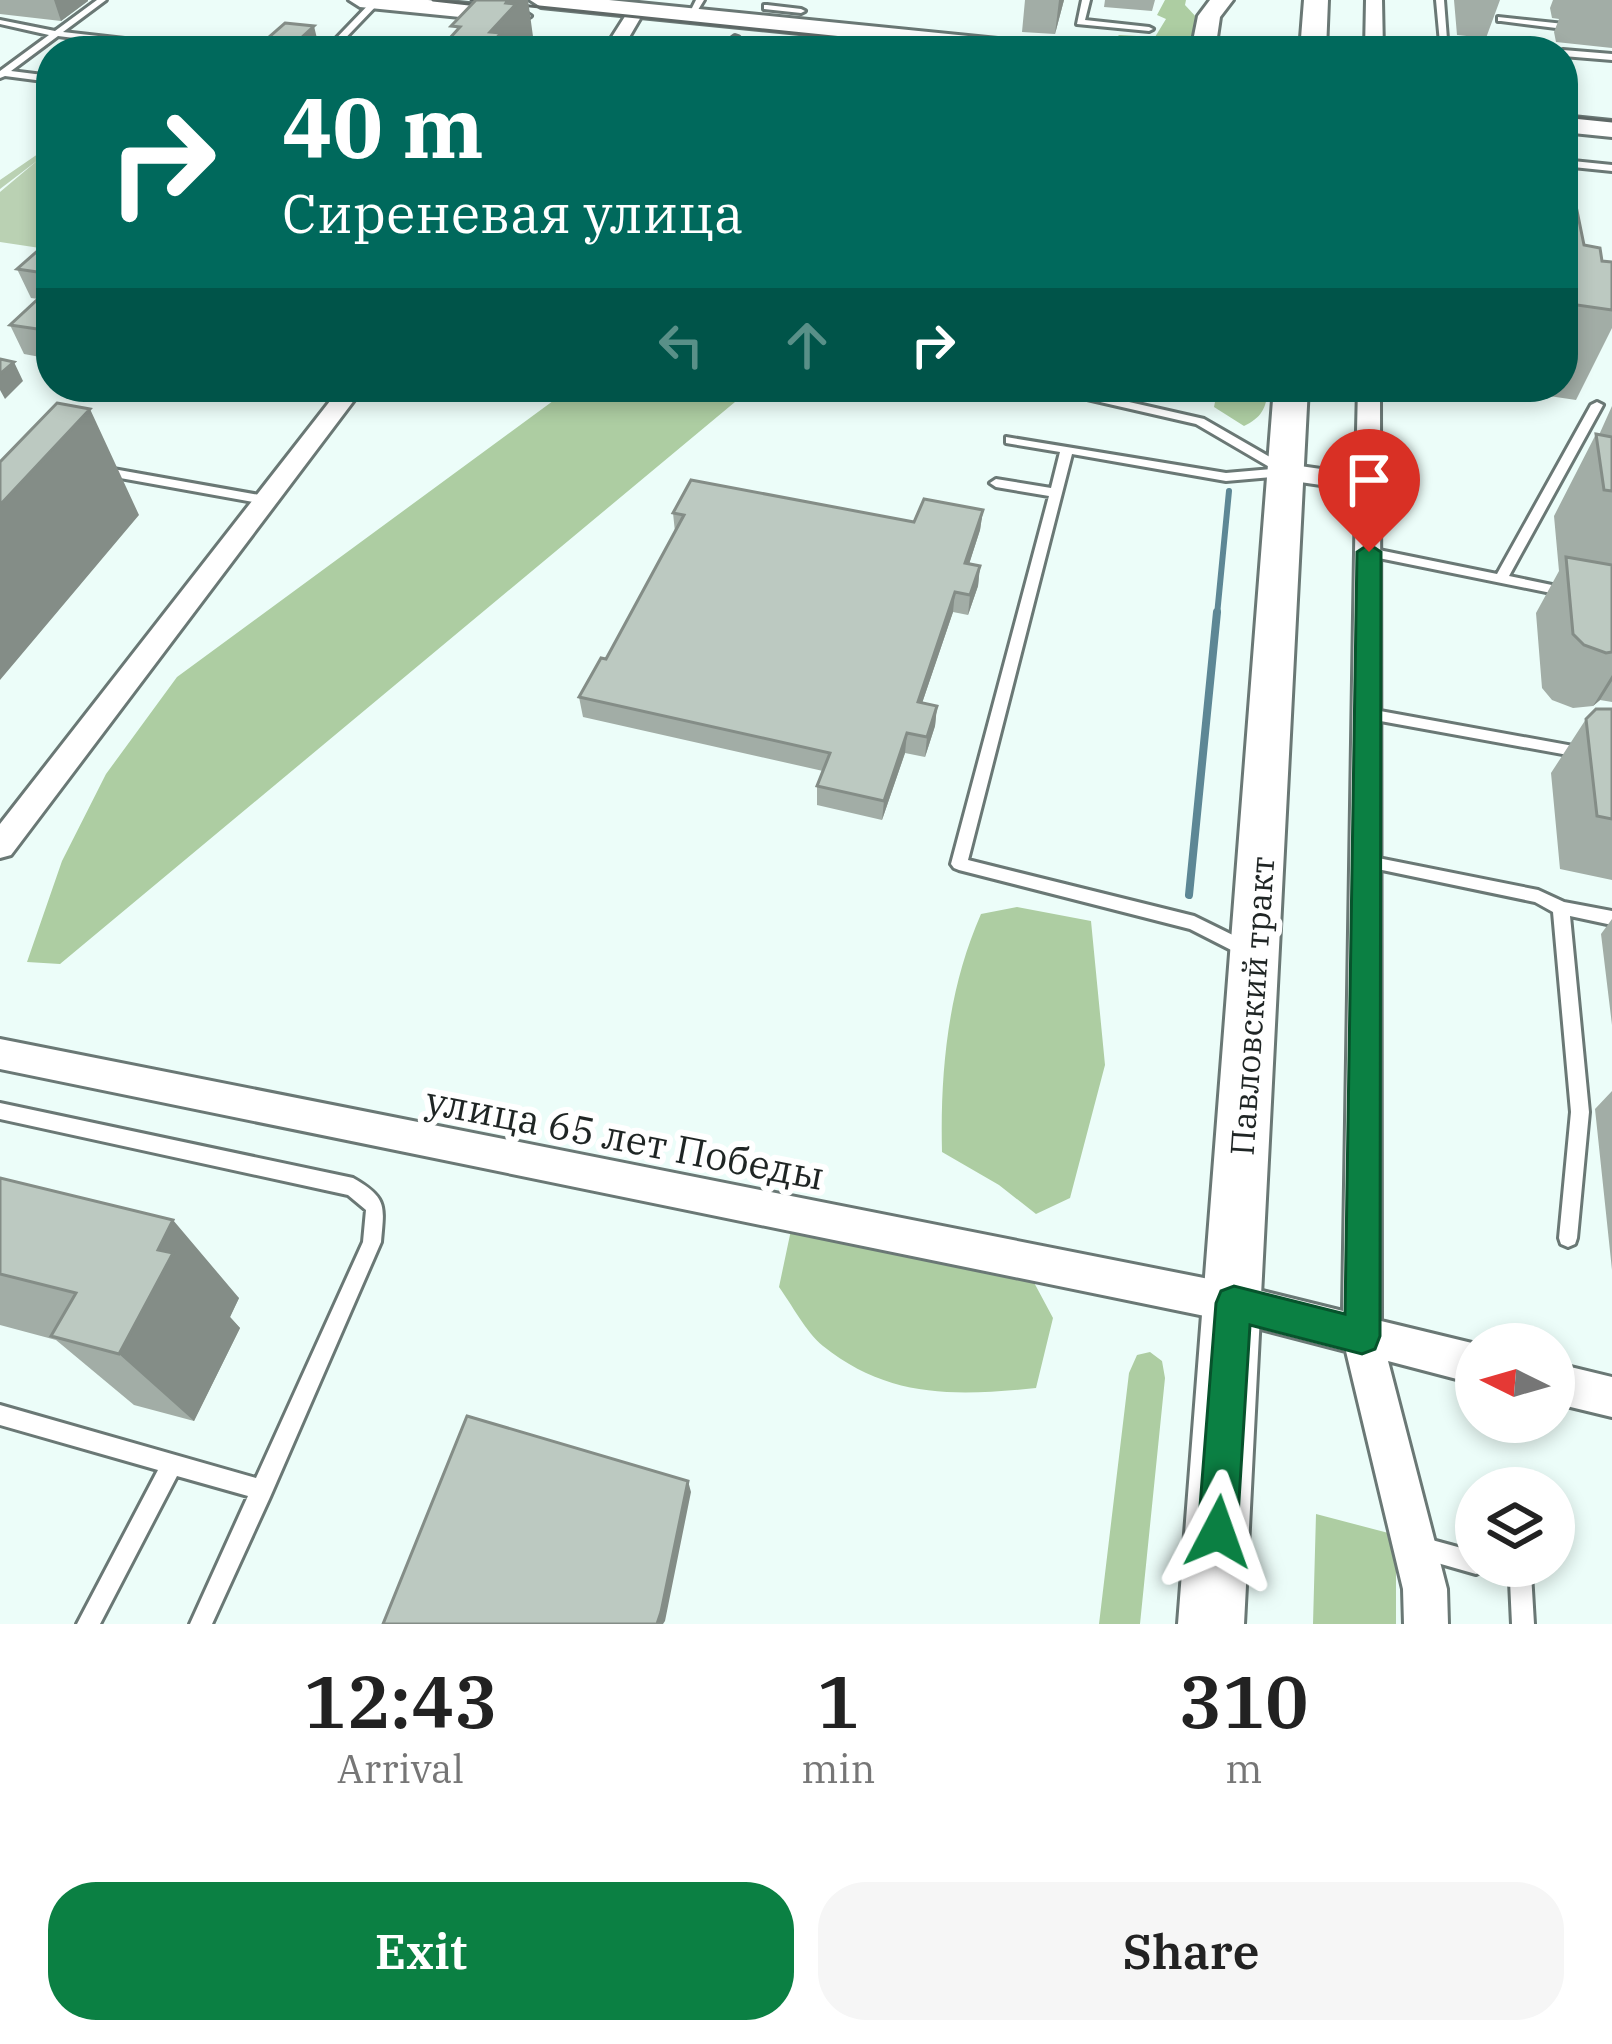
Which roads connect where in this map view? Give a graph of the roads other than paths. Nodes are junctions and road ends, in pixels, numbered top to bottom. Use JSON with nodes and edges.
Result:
{"nodes":[{"id":1,"x":102,"y":0,"type":"edge"},
{"id":2,"x":541,"y":0,"type":"edge"},
{"id":3,"x":1086,"y":0,"type":"edge"},
{"id":4,"x":1316,"y":0,"type":"edge"},
{"id":5,"x":1374,"y":0,"type":"edge"},
{"id":6,"x":1440,"y":0,"type":"edge"},
{"id":7,"x":368,"y":1,"type":"edge"},
{"id":8,"x":1214,"y":5,"type":"edge"},
{"id":9,"x":695,"y":8,"type":"edge"},
{"id":10,"x":765,"y":10,"type":"edge"},
{"id":11,"x":801,"y":11,"type":"dead end"},
{"id":12,"x":637,"y":13,"type":"edge"},
{"id":13,"x":1501,"y":19,"type":"dead end"},
{"id":14,"x":2,"y":24,"type":"edge"},
{"id":15,"x":1149,"y":29,"type":"dead end"},
{"id":16,"x":1612,"y":32,"type":"edge"},
{"id":17,"x":56,"y":34,"type":"junction"},
{"id":18,"x":53,"y":36,"type":"edge"},
{"id":19,"x":73,"y":36,"type":"edge"},
{"id":20,"x":340,"y":36,"type":"edge"},
{"id":21,"x":712,"y":36,"type":"edge"},
{"id":22,"x":825,"y":36,"type":"edge"},
{"id":23,"x":1207,"y":36,"type":"edge"},
{"id":24,"x":1314,"y":36,"type":"edge"},
{"id":25,"x":1374,"y":36,"type":"edge"},
{"id":26,"x":1443,"y":36,"type":"edge"},
{"id":27,"x":36,"y":49,"type":"edge"},
{"id":28,"x":1578,"y":54,"type":"edge"},
{"id":29,"x":1612,"y":57,"type":"edge"},
{"id":30,"x":2,"y":74,"type":"edge"},
{"id":31,"x":36,"y":77,"type":"edge"},
{"id":32,"x":1578,"y":105,"type":"edge"},
{"id":33,"x":1612,"y":108,"type":"edge"},
{"id":34,"x":1578,"y":126,"type":"edge"},
{"id":35,"x":1612,"y":129,"type":"edge"},
{"id":36,"x":1578,"y":165,"type":"edge"},
{"id":37,"x":1612,"y":168,"type":"edge"},
{"id":38,"x":341,"y":402,"type":"edge"},
{"id":39,"x":1115,"y":402,"type":"edge"},
{"id":40,"x":1292,"y":402,"type":"edge"},
{"id":41,"x":1369,"y":402,"type":"edge"},
{"id":42,"x":1597,"y":405,"type":"dead end"},
{"id":43,"x":1010,"y":440,"type":"dead end"},
{"id":44,"x":1067,"y":451,"type":"junction"},
{"id":45,"x":1286,"y":472,"type":"junction"},
{"id":46,"x":88,"y":483,"type":"dead end"},
{"id":47,"x":996,"y":483,"type":"dead end"},
{"id":48,"x":1369,"y":484,"type":"junction"},
{"id":49,"x":1056,"y":493,"type":"junction"},
{"id":50,"x":265,"y":500,"type":"junction"},
{"id":51,"x":1369,"y":552,"type":"junction"},
{"id":52,"x":1501,"y":578,"type":"junction"},
{"id":53,"x":1573,"y":593,"type":"edge"},
{"id":54,"x":1369,"y":714,"type":"junction"},
{"id":55,"x":1612,"y":758,"type":"edge"},
{"id":56,"x":0,"y":846,"type":"edge"},
{"id":57,"x":1368,"y":862,"type":"junction"},
{"id":58,"x":1562,"y":908,"type":"junction"},
{"id":59,"x":1612,"y":918,"type":"edge"},
{"id":60,"x":1256,"y":955,"type":"junction"},
{"id":61,"x":0,"y":1054,"type":"edge"},
{"id":62,"x":0,"y":1111,"type":"edge"},
{"id":63,"x":1568,"y":1238,"type":"dead end"},
{"id":64,"x":1234,"y":1303,"type":"junction"},
{"id":65,"x":1362,"y":1336,"type":"junction"},
{"id":66,"x":1455,"y":1359,"type":"edge"},
{"id":67,"x":1575,"y":1388,"type":"edge"},
{"id":68,"x":1612,"y":1397,"type":"edge"},
{"id":69,"x":0,"y":1414,"type":"edge"},
{"id":70,"x":172,"y":1464,"type":"junction"},
{"id":71,"x":262,"y":1490,"type":"junction"},
{"id":72,"x":1414,"y":1547,"type":"junction"},
{"id":73,"x":1455,"y":1557,"type":"edge"},
{"id":74,"x":1521,"y":1587,"type":"edge"},
{"id":75,"x":88,"y":1624,"type":"edge"},
{"id":76,"x":201,"y":1624,"type":"edge"},
{"id":77,"x":1211,"y":1624,"type":"edge"},
{"id":78,"x":1426,"y":1624,"type":"edge"},
{"id":79,"x":1523,"y":1624,"type":"edge"}],
"edges":[{"from":1,"to":17,"type":"lane"},
{"from":2,"to":12,"type":"main road"},
{"from":3,"to":15,"type":"lane"},
{"from":4,"to":24,"type":"main road"},
{"from":5,"to":25,"type":"street"},
{"from":6,"to":26,"type":"lane"},
{"from":7,"to":12,"type":"main road"},
{"from":7,"to":20,"type":"lane"},
{"from":8,"to":23,"type":"main road"},
{"from":9,"to":10,"type":"main road"},
{"from":9,"to":12,"type":"main road"},
{"from":10,"to":11,"type":"lane"},
{"from":10,"to":22,"type":"main road"},
{"from":12,"to":21,"type":"main road"},
{"from":13,"to":16,"type":"lane"},
{"from":14,"to":17,"type":"lane"},
{"from":17,"to":18,"type":"lane"},
{"from":17,"to":19,"type":"lane"},
{"from":27,"to":30,"type":"lane"},
{"from":28,"to":29,"type":"lane"},
{"from":30,"to":31,"type":"lane"},
{"from":32,"to":33,"type":"main road"},
{"from":34,"to":35,"type":"main road"},
{"from":36,"to":37,"type":"lane"},
{"from":38,"to":50,"type":"street"},
{"from":39,"to":45,"type":"lane"},
{"from":40,"to":45,"type":"main road","name":"Павловский тракт"},
{"from":41,"to":48,"type":"street"},
{"from":42,"to":52,"type":"lane"},
{"from":43,"to":44,"type":"lane"},
{"from":44,"to":45,"type":"lane"},
{"from":44,"to":49,"type":"lane"},
{"from":45,"to":48,"type":"street"},
{"from":45,"to":60,"type":"main road","name":"Павловский тракт"},
{"from":46,"to":50,"type":"lane"},
{"from":47,"to":49,"type":"lane"},
{"from":48,"to":51,"type":"street"},
{"from":49,"to":60,"type":"lane"},
{"from":50,"to":56,"type":"street"},
{"from":51,"to":52,"type":"lane"},
{"from":51,"to":54,"type":"street"},
{"from":52,"to":53,"type":"lane"},
{"from":54,"to":55,"type":"lane"},
{"from":54,"to":57,"type":"street"},
{"from":57,"to":58,"type":"lane"},
{"from":57,"to":65,"type":"street"},
{"from":58,"to":59,"type":"lane"},
{"from":58,"to":63,"type":"lane"},
{"from":60,"to":64,"type":"main road","name":"Павловский тракт"},
{"from":61,"to":64,"type":"street","name":"улица 65 лет Победы"},
{"from":62,"to":71,"type":"lane"},
{"from":64,"to":65,"type":"street","name":"улица 65 лет Победы"},
{"from":64,"to":77,"type":"main road","name":"Павловский тракт"},
{"from":65,"to":66,"type":"street","name":"улица 65 лет Победы"},
{"from":65,"to":72,"type":"street"},
{"from":67,"to":68,"type":"street"},
{"from":69,"to":70,"type":"lane"},
{"from":70,"to":71,"type":"lane"},
{"from":70,"to":75,"type":"lane"},
{"from":71,"to":76,"type":"lane"},
{"from":72,"to":73,"type":"lane"},
{"from":72,"to":78,"type":"street"},
{"from":74,"to":79,"type":"lane"}]}
